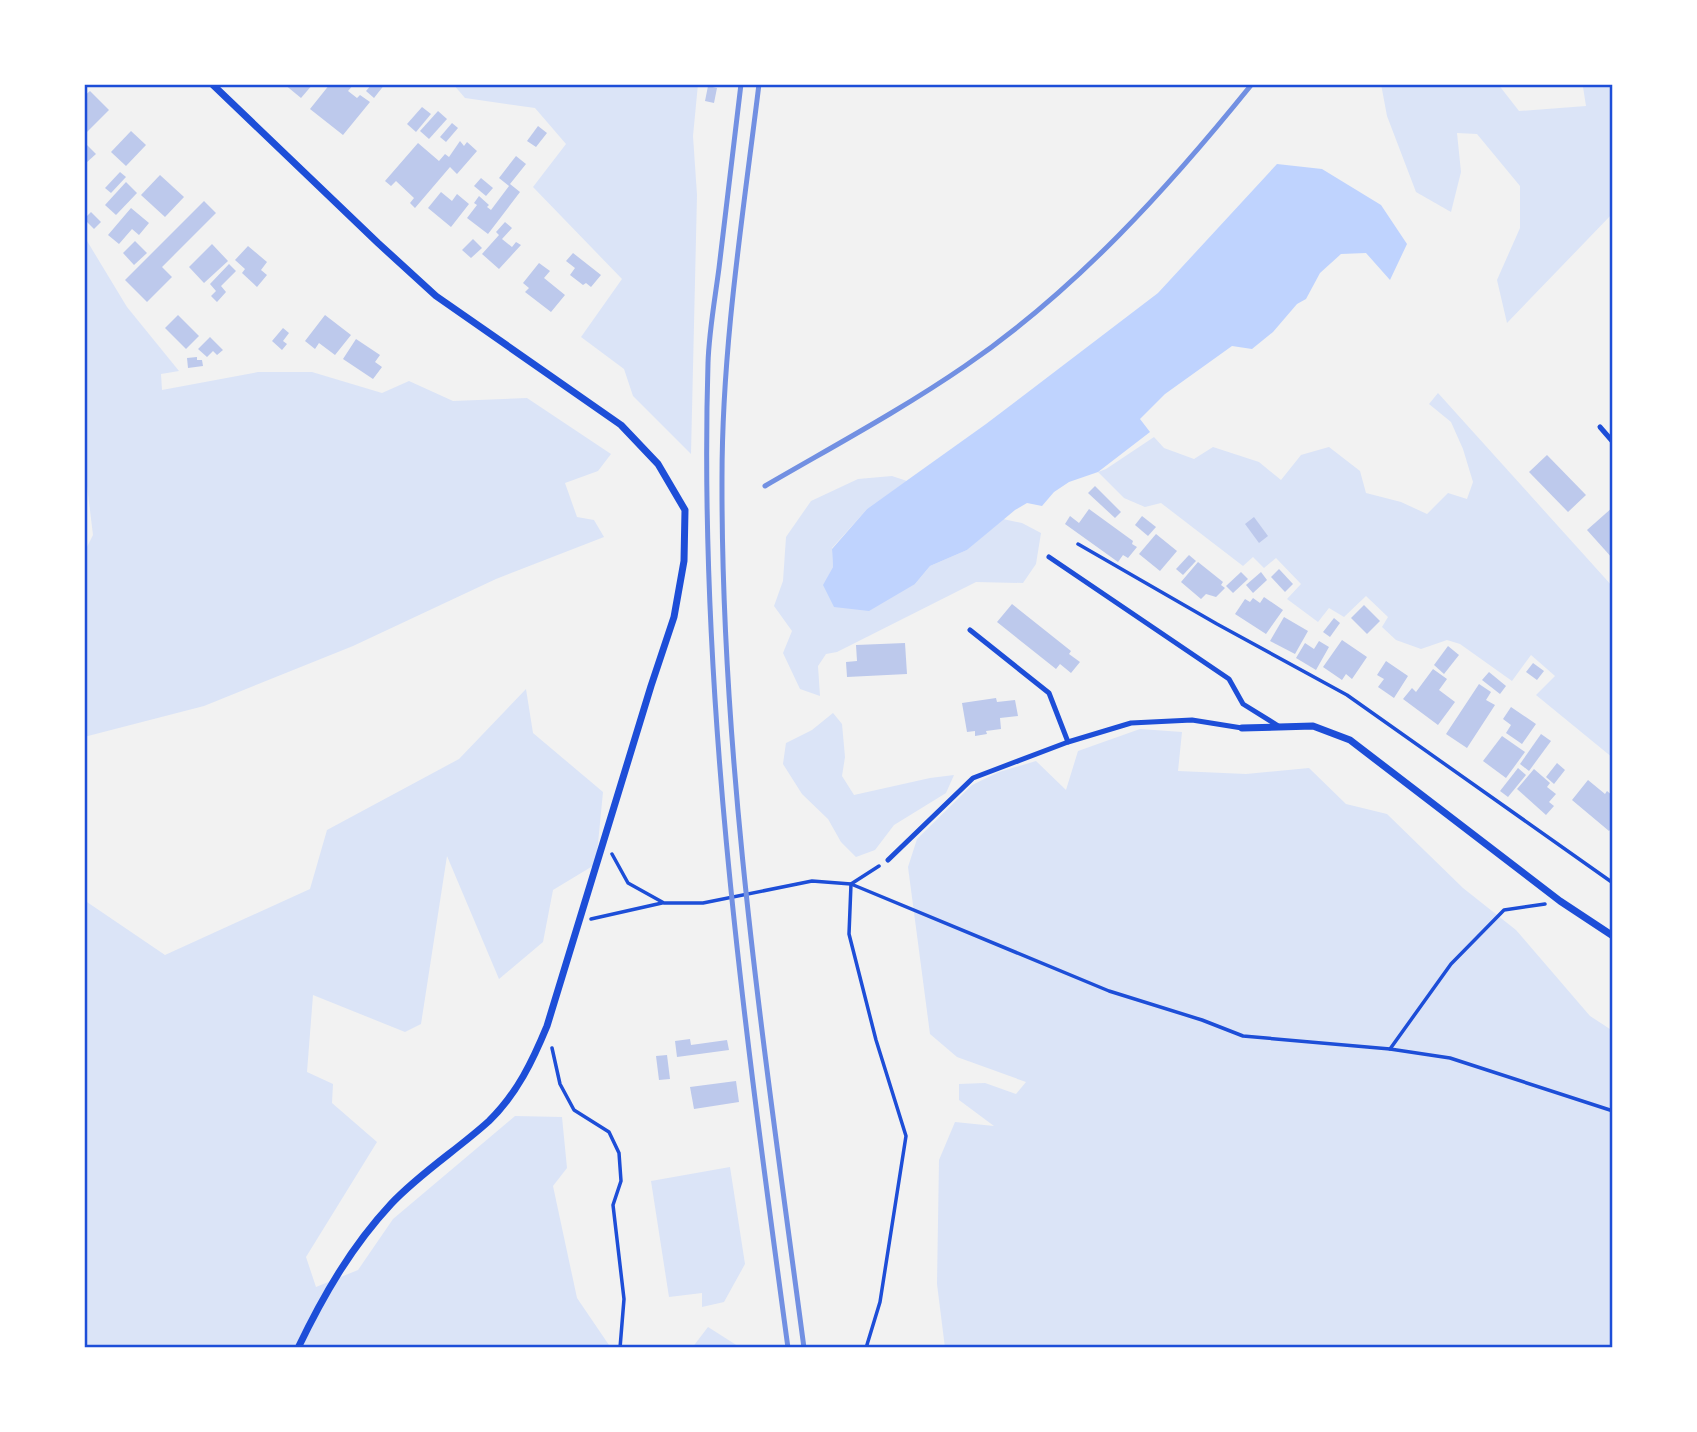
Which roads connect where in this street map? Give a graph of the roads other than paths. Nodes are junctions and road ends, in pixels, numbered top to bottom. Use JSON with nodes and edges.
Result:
{"nodes":[{"id":1,"x":212,"y":84,"type":"edge"},
{"id":2,"x":1600,"y":427,"type":"dead end"},
{"id":3,"x":1613,"y":442,"type":"edge"},
{"id":4,"x":1049,"y":557,"type":"dead end"},
{"id":5,"x":970,"y":630,"type":"dead end"},
{"id":6,"x":1242,"y":728,"type":"joint"},
{"id":7,"x":1282,"y":728,"type":"junction"},
{"id":8,"x":1068,"y":742,"type":"junction"},
{"id":9,"x":888,"y":860,"type":"road end"},
{"id":10,"x":1613,"y":936,"type":"edge"},
{"id":11,"x":298,"y":1348,"type":"edge"}],
"edges":[{"from":1,"to":11,"type":"street"},
{"from":2,"to":3,"type":"lane"},
{"from":4,"to":7,"type":"lane"},
{"from":5,"to":8,"type":"lane"},
{"from":6,"to":7,"type":"street"},
{"from":6,"to":8,"type":"lane"},
{"from":7,"to":10,"type":"street"},
{"from":8,"to":9,"type":"lane"}]}
